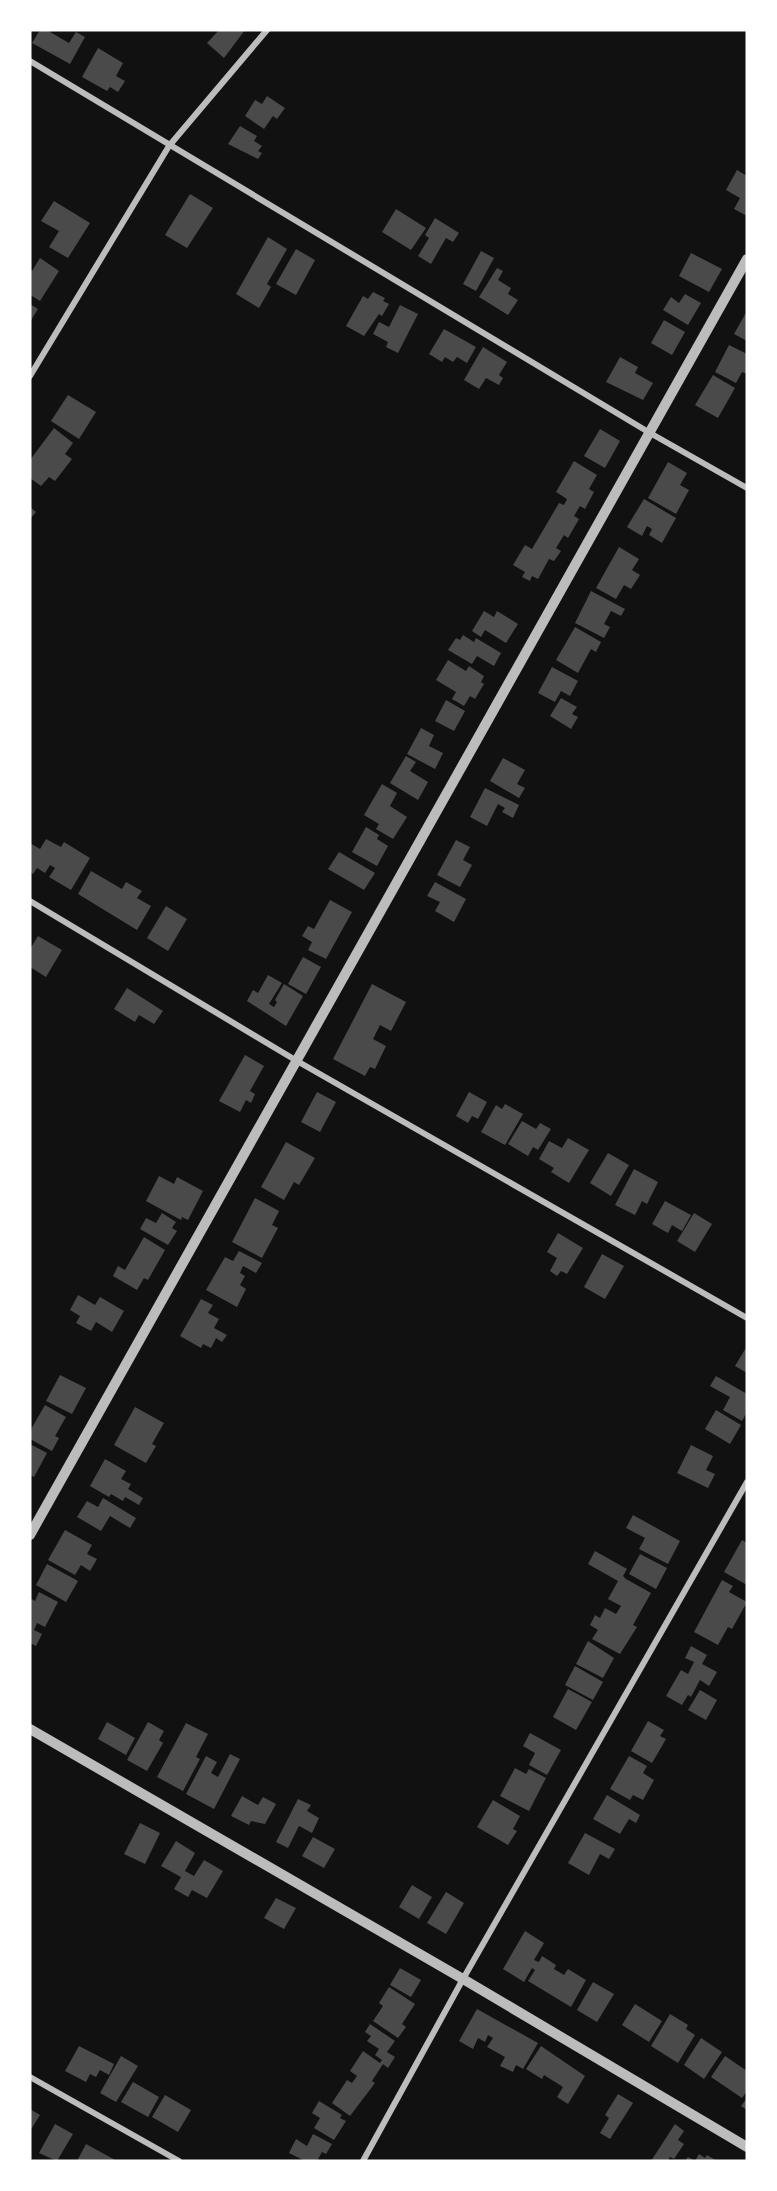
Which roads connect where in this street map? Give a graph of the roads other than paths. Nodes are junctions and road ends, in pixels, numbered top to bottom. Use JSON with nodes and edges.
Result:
{"nodes":[{"id":1,"x":267,"y":30,"type":"edge"},
{"id":2,"x":30,"y":61,"type":"edge"},
{"id":3,"x":169,"y":146,"type":"junction"},
{"id":4,"x":747,"y":259,"type":"edge"},
{"id":5,"x":30,"y":376,"type":"edge"},
{"id":6,"x":650,"y":433,"type":"junction"},
{"id":7,"x":747,"y":488,"type":"edge"},
{"id":8,"x":30,"y":901,"type":"edge"},
{"id":9,"x":297,"y":1061,"type":"junction"},
{"id":10,"x":747,"y":1317,"type":"edge"},
{"id":11,"x":747,"y":1482,"type":"edge"},
{"id":12,"x":30,"y":1535,"type":"edge"},
{"id":13,"x":30,"y":1729,"type":"edge"},
{"id":14,"x":463,"y":1979,"type":"junction"},
{"id":15,"x":30,"y":2077,"type":"edge"},
{"id":16,"x":747,"y":2147,"type":"edge"},
{"id":17,"x":179,"y":2161,"type":"edge"},
{"id":18,"x":363,"y":2161,"type":"edge"}],
"edges":[{"from":1,"to":3,"type":"street"},
{"from":2,"to":3,"type":"street"},
{"from":3,"to":5,"type":"street"},
{"from":3,"to":6,"type":"street"},
{"from":4,"to":6,"type":"street"},
{"from":6,"to":7,"type":"street"},
{"from":6,"to":9,"type":"street"},
{"from":8,"to":9,"type":"street"},
{"from":9,"to":10,"type":"street"},
{"from":9,"to":12,"type":"street"},
{"from":11,"to":14,"type":"street"},
{"from":13,"to":14,"type":"street"},
{"from":14,"to":16,"type":"street"},
{"from":14,"to":18,"type":"street"},
{"from":15,"to":17,"type":"street"}]}
